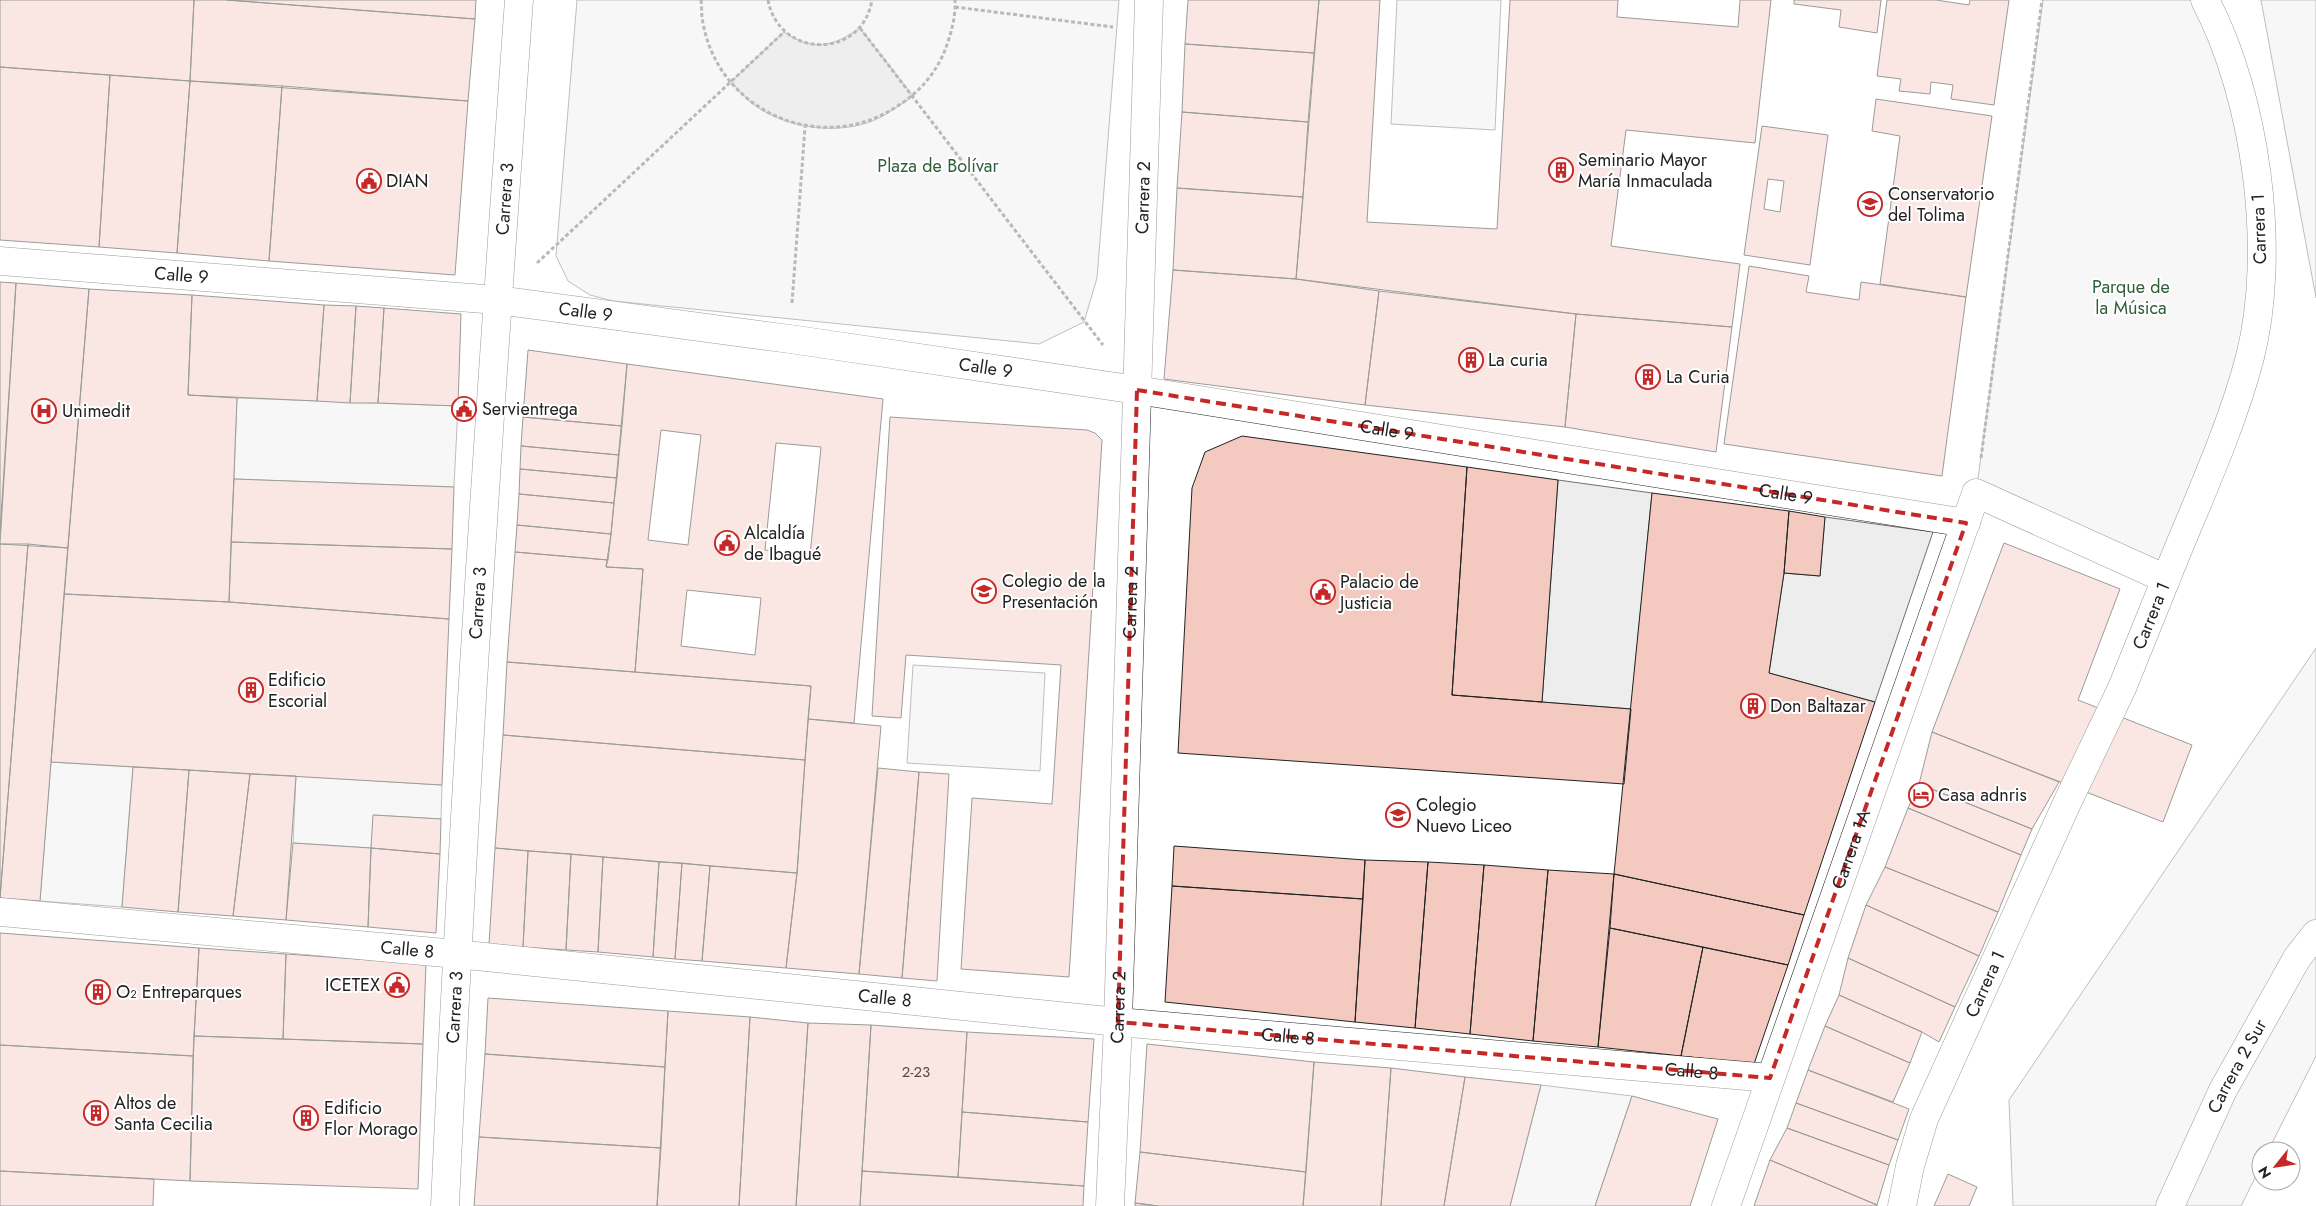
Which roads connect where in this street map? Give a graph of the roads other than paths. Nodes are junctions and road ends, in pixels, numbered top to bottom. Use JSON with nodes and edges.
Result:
{"nodes":[{"id":1,"x":519,"y":0,"type":"edge"},
{"id":2,"x":1149,"y":0,"type":"edge"},
{"id":3,"x":2205,"y":0,"type":"edge"},
{"id":4,"x":0,"y":262,"type":"edge"},
{"id":5,"x":497,"y":300,"type":"junction"},
{"id":6,"x":1137,"y":390,"type":"junction"},
{"id":7,"x":1966,"y":523,"type":"junction"},
{"id":8,"x":2166,"y":579,"type":"junction"},
{"id":9,"x":0,"y":912,"type":"edge"},
{"id":10,"x":2316,"y":934,"type":"edge"},
{"id":11,"x":456,"y":954,"type":"junction"},
{"id":12,"x":1118,"y":1022,"type":"junction"},
{"id":13,"x":1770,"y":1078,"type":"junction"},
{"id":14,"x":445,"y":1206,"type":"edge"},
{"id":15,"x":1110,"y":1206,"type":"edge"},
{"id":16,"x":1726,"y":1206,"type":"edge"},
{"id":17,"x":1902,"y":1206,"type":"edge"},
{"id":18,"x":2170,"y":1206,"type":"edge"}],
"edges":[{"from":1,"to":5,"type":"street","name":"Carrera 3"},
{"from":2,"to":6,"type":"street","name":"Carrera 2"},
{"from":3,"to":8,"type":"street","name":"Carrera 1"},
{"from":4,"to":5,"type":"street","name":"Calle 9"},
{"from":5,"to":6,"type":"street","name":"Calle 9"},
{"from":5,"to":11,"type":"street","name":"Carrera 3"},
{"from":6,"to":7,"type":"street","name":"Calle 9"},
{"from":6,"to":12,"type":"street","name":"Carrera 2"},
{"from":7,"to":8,"type":"street","name":"Carrera 1A"},
{"from":7,"to":13,"type":"street","name":"Carrera 1A"},
{"from":8,"to":17,"type":"street","name":"Carrera 1"},
{"from":9,"to":11,"type":"street","name":"Calle 8"},
{"from":10,"to":18,"type":"street","name":"Carrera 2 Sur"},
{"from":11,"to":12,"type":"street","name":"Calle 8"},
{"from":11,"to":14,"type":"street","name":"Carrera 3"},
{"from":12,"to":13,"type":"street","name":"Calle 8"},
{"from":12,"to":15,"type":"street","name":"Carrera 2"},
{"from":13,"to":16,"type":"street","name":"Carrera 1A"}]}
